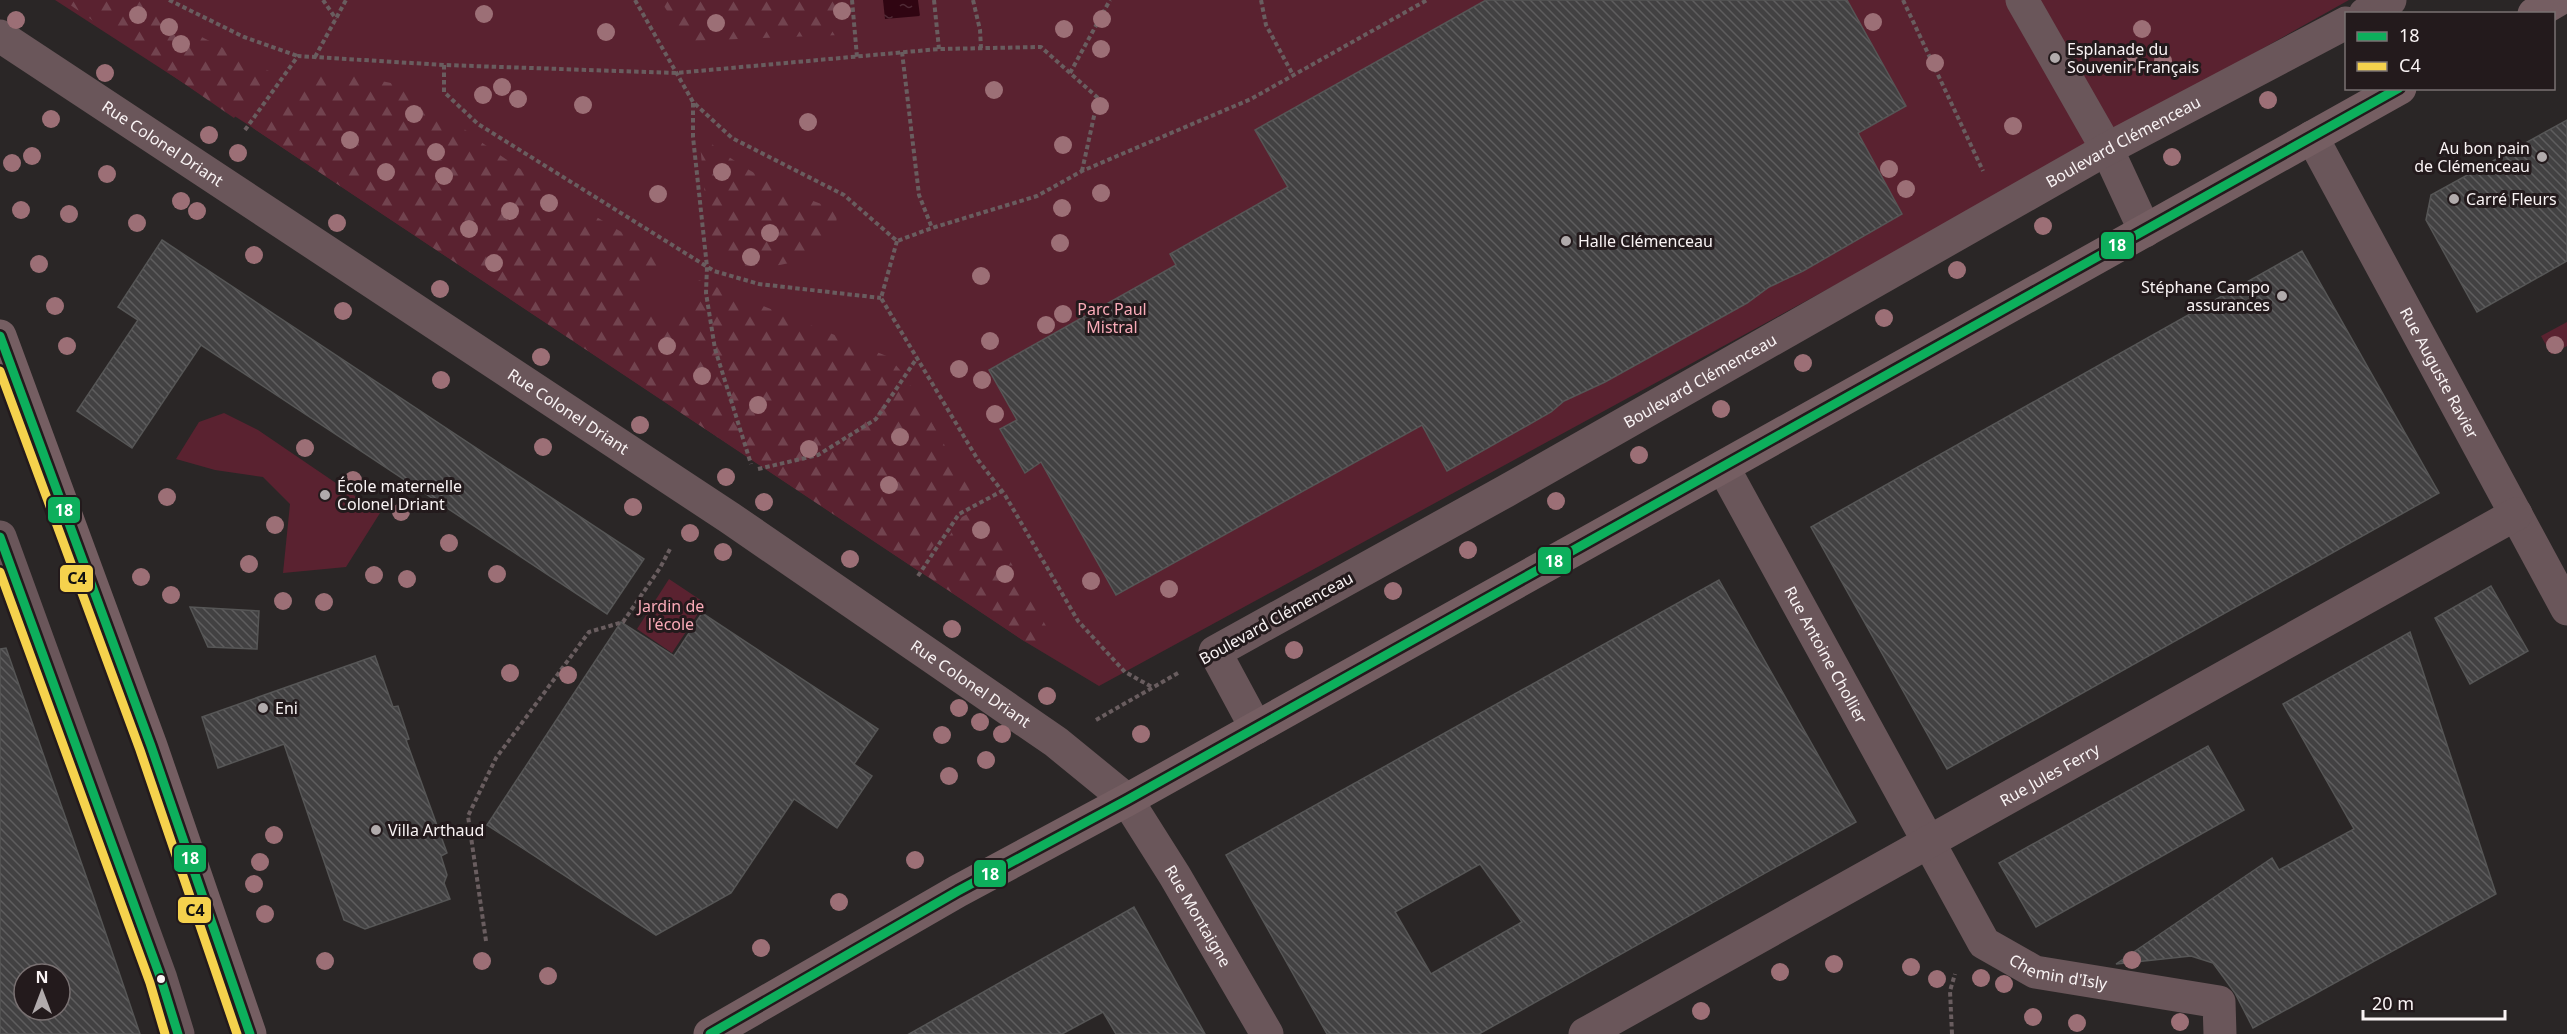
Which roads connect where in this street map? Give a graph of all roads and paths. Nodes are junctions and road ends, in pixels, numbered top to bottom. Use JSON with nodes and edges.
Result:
{"nodes":[{"id":1,"x":169,"y":0,"type":"edge"},
{"id":2,"x":323,"y":0,"type":"edge"},
{"id":3,"x":346,"y":0,"type":"edge"},
{"id":4,"x":635,"y":0,"type":"edge"},
{"id":5,"x":852,"y":0,"type":"edge"},
{"id":6,"x":934,"y":0,"type":"edge"},
{"id":7,"x":973,"y":0,"type":"edge"},
{"id":8,"x":1110,"y":0,"type":"edge"},
{"id":9,"x":1261,"y":0,"type":"edge"},
{"id":10,"x":1427,"y":0,"type":"edge"},
{"id":11,"x":1903,"y":0,"type":"edge"},
{"id":12,"x":2022,"y":0,"type":"edge"},
{"id":13,"x":2390,"y":0,"type":"edge"},
{"id":14,"x":2558,"y":0,"type":"edge"},
{"id":15,"x":2369,"y":12,"type":"edge"},
{"id":16,"x":2537,"y":12,"type":"edge"},
{"id":17,"x":336,"y":19,"type":"junction"},
{"id":18,"x":2345,"y":24,"type":"edge"},
{"id":19,"x":0,"y":36,"type":"edge"},
{"id":20,"x":981,"y":48,"type":"junction"},
{"id":21,"x":939,"y":49,"type":"junction"},
{"id":22,"x":902,"y":52,"type":"junction"},
{"id":23,"x":298,"y":56,"type":"junction"},
{"id":24,"x":315,"y":57,"type":"junction"},
{"id":25,"x":856,"y":57,"type":"junction"},
{"id":26,"x":444,"y":65,"type":"junction"},
{"id":27,"x":676,"y":73,"type":"junction"},
{"id":28,"x":1070,"y":73,"type":"junction"},
{"id":29,"x":1293,"y":75,"type":"junction"},
{"id":30,"x":2396,"y":90,"type":"edge"},
{"id":31,"x":693,"y":102,"type":"junction"},
{"id":32,"x":245,"y":130,"type":"dead end"},
{"id":33,"x":2312,"y":138,"type":"junction"},
{"id":34,"x":2107,"y":149,"type":"junction"},
{"id":35,"x":1082,"y":171,"type":"junction"},
{"id":36,"x":1988,"y":180,"type":"dead end"},
{"id":37,"x":932,"y":228,"type":"junction"},
{"id":38,"x":2145,"y":231,"type":"junction"},
{"id":39,"x":897,"y":242,"type":"junction"},
{"id":40,"x":707,"y":267,"type":"junction"},
{"id":41,"x":881,"y":298,"type":"junction"},
{"id":42,"x":2,"y":348,"type":"edge"},
{"id":43,"x":917,"y":358,"type":"junction"},
{"id":44,"x":750,"y":464,"type":"dead end"},
{"id":45,"x":1723,"y":467,"type":"junction"},
{"id":46,"x":758,"y":469,"type":"dead end"},
{"id":47,"x":1002,"y":491,"type":"junction"},
{"id":48,"x":2516,"y":514,"type":"junction"},
{"id":49,"x":0,"y":537,"type":"edge"},
{"id":50,"x":670,"y":549,"type":"dead end"},
{"id":51,"x":918,"y":576,"type":"dead end"},
{"id":52,"x":2566,"y":603,"type":"edge"},
{"id":53,"x":1215,"y":652,"type":"junction"},
{"id":54,"x":1152,"y":687,"type":"junction"},
{"id":55,"x":1256,"y":728,"type":"junction"},
{"id":56,"x":1056,"y":742,"type":"junction"},
{"id":57,"x":1127,"y":800,"type":"junction"},
{"id":58,"x":1928,"y":843,"type":"junction"},
{"id":59,"x":486,"y":941,"type":"dead end"},
{"id":60,"x":1983,"y":943,"type":"junction"},
{"id":61,"x":178,"y":1034,"type":"edge"},
{"id":62,"x":250,"y":1034,"type":"edge"},
{"id":63,"x":710,"y":1034,"type":"edge"},
{"id":64,"x":1267,"y":1034,"type":"edge"},
{"id":65,"x":1585,"y":1034,"type":"edge"},
{"id":66,"x":1952,"y":1034,"type":"edge"},
{"id":67,"x":2220,"y":1034,"type":"edge"}],
"edges":[{"from":1,"to":23,"type":"path"},
{"from":2,"to":17,"type":"path"},
{"from":3,"to":17,"type":"path"},
{"from":4,"to":27,"type":"path"},
{"from":5,"to":25,"type":"path"},
{"from":6,"to":21,"type":"path"},
{"from":7,"to":20,"type":"path"},
{"from":8,"to":28,"type":"path"},
{"from":9,"to":29,"type":"path"},
{"from":10,"to":29,"type":"path"},
{"from":11,"to":36,"type":"path"},
{"from":12,"to":34,"type":"street"},
{"from":13,"to":15,"type":"street"},
{"from":14,"to":16,"type":"main road"},
{"from":17,"to":24,"type":"path"},
{"from":18,"to":34,"type":"street","name":"Boulevard Clémenceau"},
{"from":19,"to":56,"type":"street","name":"Rue Colonel Driant"},
{"from":20,"to":21,"type":"path"},
{"from":20,"to":28,"type":"path"},
{"from":21,"to":22,"type":"path"},
{"from":22,"to":25,"type":"path"},
{"from":22,"to":37,"type":"path"},
{"from":23,"to":24,"type":"path"},
{"from":23,"to":32,"type":"path"},
{"from":24,"to":26,"type":"path"},
{"from":25,"to":27,"type":"path"},
{"from":26,"to":27,"type":"path"},
{"from":26,"to":40,"type":"path"},
{"from":27,"to":31,"type":"path"},
{"from":28,"to":35,"type":"path"},
{"from":29,"to":35,"type":"path"},
{"from":30,"to":33,"type":"main road"},
{"from":31,"to":39,"type":"path"},
{"from":31,"to":40,"type":"path"},
{"from":33,"to":38,"type":"main road"},
{"from":33,"to":48,"type":"street","name":"Rue Auguste Ravier"},
{"from":34,"to":38,"type":"street"},
{"from":34,"to":53,"type":"street","name":"Boulevard Clémenceau"},
{"from":35,"to":37,"type":"path"},
{"from":37,"to":39,"type":"path"},
{"from":38,"to":45,"type":"main road"},
{"from":39,"to":41,"type":"path"},
{"from":40,"to":41,"type":"path"},
{"from":40,"to":44,"type":"path"},
{"from":41,"to":43,"type":"path"},
{"from":42,"to":62,"type":"main road"},
{"from":43,"to":46,"type":"path"},
{"from":43,"to":47,"type":"path"},
{"from":45,"to":55,"type":"main road"},
{"from":45,"to":58,"type":"street","name":"Rue Antoine Chollier"},
{"from":47,"to":51,"type":"path"},
{"from":47,"to":54,"type":"path"},
{"from":48,"to":52,"type":"street","name":"Rue Auguste Ravier"},
{"from":48,"to":58,"type":"street","name":"Rue Jules Ferry"},
{"from":49,"to":61,"type":"street"},
{"from":50,"to":59,"type":"path"},
{"from":53,"to":54,"type":"path","name":"Boulevard Clémenceau"},
{"from":53,"to":55,"type":"street"},
{"from":54,"to":56,"type":"path","name":"Boulevard Clémenceau"},
{"from":55,"to":57,"type":"main road"},
{"from":56,"to":57,"type":"street","name":"Rue Colonel Driant"},
{"from":57,"to":63,"type":"main road"},
{"from":57,"to":64,"type":"street","name":"Rue Montaigne"},
{"from":58,"to":60,"type":"street"},
{"from":58,"to":65,"type":"street","name":"Rue Jules Ferry"},
{"from":60,"to":66,"type":"path"},
{"from":60,"to":67,"type":"street","name":"Chemin d'Isly"}]}
